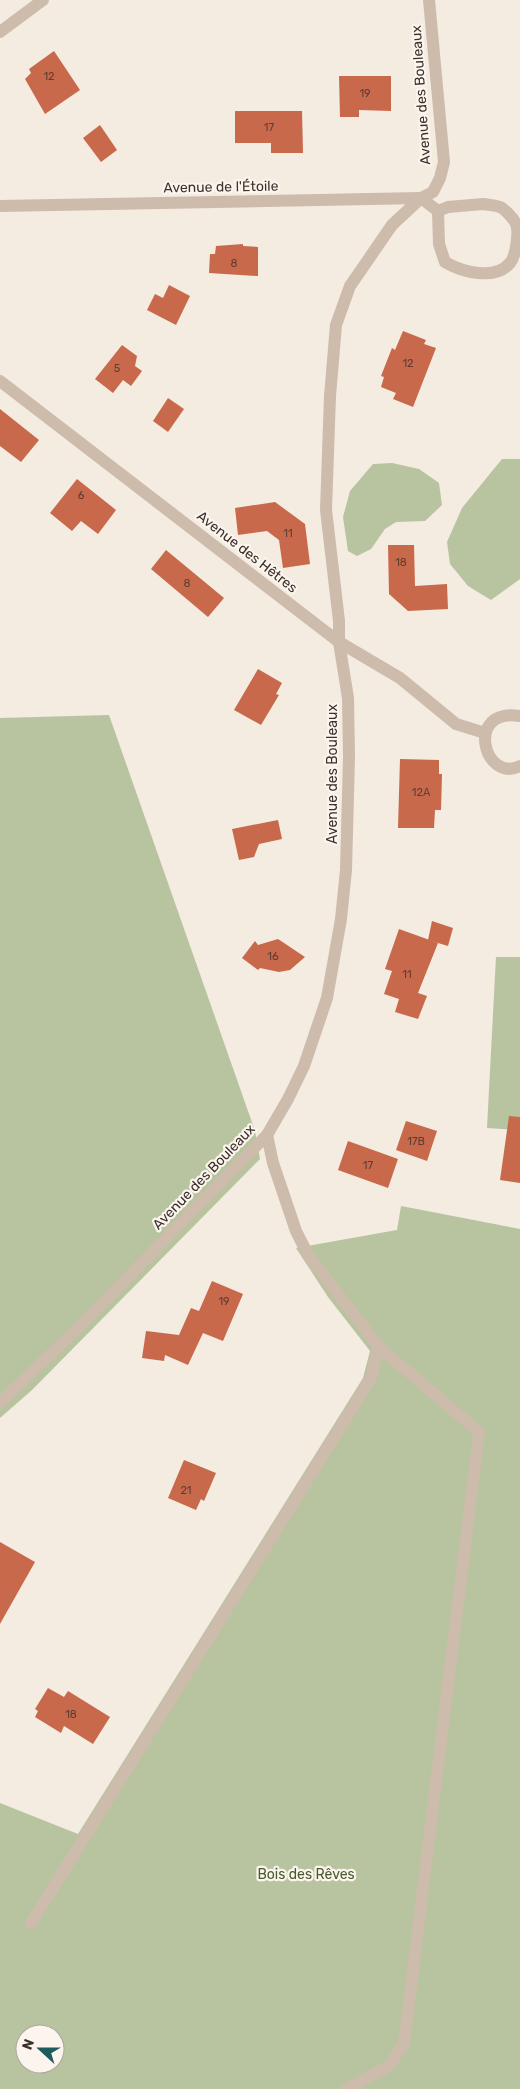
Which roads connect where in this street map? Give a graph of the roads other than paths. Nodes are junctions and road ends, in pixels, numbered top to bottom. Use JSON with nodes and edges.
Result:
{"nodes":[{"id":1,"x":43,"y":0,"type":"edge"},
{"id":2,"x":429,"y":0,"type":"edge"},
{"id":3,"x":0,"y":32,"type":"edge"},
{"id":4,"x":421,"y":198,"type":"junction"},
{"id":5,"x":0,"y":206,"type":"edge"},
{"id":6,"x":438,"y":210,"type":"junction"},
{"id":7,"x":515,"y":265,"type":"edge"},
{"id":8,"x":0,"y":381,"type":"edge"},
{"id":9,"x":338,"y":642,"type":"junction"},
{"id":10,"x":520,"y":716,"type":"edge"},
{"id":11,"x":485,"y":733,"type":"junction"},
{"id":12,"x":520,"y":766,"type":"edge"},
{"id":13,"x":267,"y":1134,"type":"junction"},
{"id":14,"x":379,"y":1347,"type":"junction"},
{"id":15,"x":0,"y":1403,"type":"edge"},
{"id":16,"x":31,"y":1923,"type":"dead end"},
{"id":17,"x":347,"y":2089,"type":"edge"}],
"edges":[{"from":1,"to":3,"type":"street"},
{"from":2,"to":4,"type":"street","name":"Avenue des Bouleaux"},
{"from":4,"to":5,"type":"street","name":"Avenue de l'Étoile"},
{"from":4,"to":6,"type":"street"},
{"from":4,"to":9,"type":"street","name":"Avenue des Bouleaux"},
{"from":6,"to":7,"type":"street"},
{"from":6,"to":7,"type":"street"},
{"from":8,"to":9,"type":"street","name":"Avenue des Hêtres"},
{"from":9,"to":11,"type":"street","name":"Avenue des Hêtres"},
{"from":9,"to":13,"type":"street","name":"Avenue des Bouleaux"},
{"from":10,"to":11,"type":"street"},
{"from":11,"to":12,"type":"street"},
{"from":13,"to":14,"type":"street"},
{"from":13,"to":15,"type":"street","name":"Avenue des Bouleaux"},
{"from":14,"to":16,"type":"street"},
{"from":14,"to":17,"type":"street"}]}
